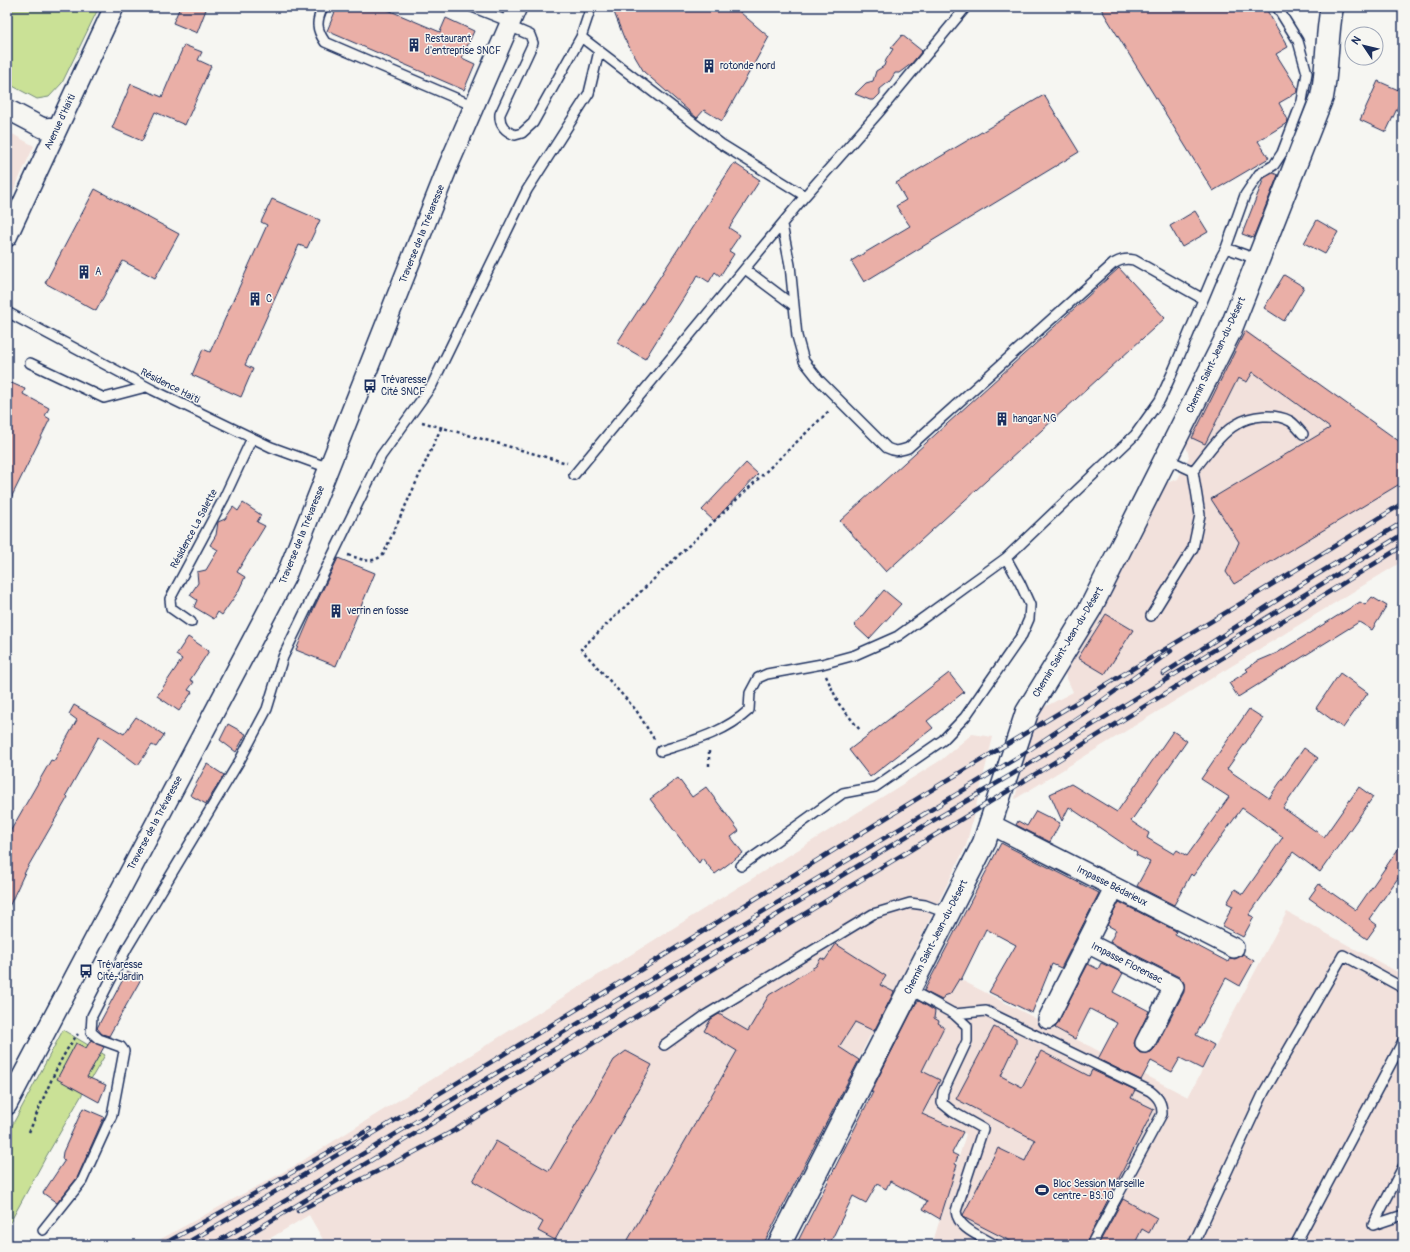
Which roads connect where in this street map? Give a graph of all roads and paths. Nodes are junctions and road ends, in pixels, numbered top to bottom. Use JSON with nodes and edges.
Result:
{"nodes":[{"id":1,"x":114,"y":7,"type":"edge"},
{"id":2,"x":323,"y":7,"type":"edge"},
{"id":3,"x":472,"y":7,"type":"edge"},
{"id":4,"x":591,"y":7,"type":"edge"},
{"id":5,"x":966,"y":7,"type":"edge"},
{"id":6,"x":1277,"y":7,"type":"edge"},
{"id":7,"x":1332,"y":7,"type":"edge"},
{"id":8,"x":512,"y":18,"type":"edge"},
{"id":9,"x":582,"y":37,"type":"junction"},
{"id":10,"x":599,"y":51,"type":"junction"},
{"id":11,"x":474,"y":106,"type":"junction"},
{"id":12,"x":7,"y":109,"type":"edge"},
{"id":13,"x":57,"y":127,"type":"junction"},
{"id":14,"x":805,"y":196,"type":"junction"},
{"id":15,"x":782,"y":225,"type":"junction"},
{"id":16,"x":7,"y":237,"type":"edge"},
{"id":17,"x":1226,"y":248,"type":"junction"},
{"id":18,"x":1259,"y":260,"type":"junction"},
{"id":19,"x":745,"y":269,"type":"junction"},
{"id":20,"x":1203,"y":299,"type":"junction"},
{"id":21,"x":793,"y":305,"type":"junction"},
{"id":22,"x":7,"y":312,"type":"edge"},
{"id":23,"x":30,"y":363,"type":"dead end"},
{"id":24,"x":146,"y":387,"type":"junction"},
{"id":25,"x":840,"y":401,"type":"junction"},
{"id":26,"x":408,"y":418,"type":"junction"},
{"id":27,"x":441,"y":428,"type":"junction"},
{"id":28,"x":1303,"y":434,"type":"dead end"},
{"id":29,"x":252,"y":438,"type":"junction"},
{"id":30,"x":1167,"y":459,"type":"junction"},
{"id":31,"x":581,"y":467,"type":"junction"},
{"id":32,"x":329,"y":468,"type":"junction"},
{"id":33,"x":1193,"y":471,"type":"junction"},
{"id":34,"x":574,"y":475,"type":"dead end"},
{"id":35,"x":336,"y":551,"type":"junction"},
{"id":36,"x":1006,"y":558,"type":"junction"},
{"id":37,"x":1151,"y":616,"type":"dead end"},
{"id":38,"x":191,"y":622,"type":"dead end"},
{"id":39,"x":822,"y":664,"type":"junction"},
{"id":40,"x":860,"y":730,"type":"dead end"},
{"id":41,"x":662,"y":751,"type":"joint"},
{"id":42,"x":990,"y":824,"type":"junction"},
{"id":43,"x":741,"y":866,"type":"dead end"},
{"id":44,"x":1114,"y":888,"type":"junction"},
{"id":45,"x":949,"y":914,"type":"junction"},
{"id":46,"x":1087,"y":943,"type":"junction"},
{"id":47,"x":1234,"y":948,"type":"dead end"},
{"id":48,"x":1403,"y":988,"type":"edge"},
{"id":49,"x":909,"y":989,"type":"junction"},
{"id":50,"x":954,"y":1014,"type":"junction"},
{"id":51,"x":92,"y":1016,"type":"junction"},
{"id":52,"x":1048,"y":1019,"type":"dead end"},
{"id":53,"x":1403,"y":1041,"type":"edge"},
{"id":54,"x":1145,"y":1043,"type":"dead end"},
{"id":55,"x":664,"y":1045,"type":"dead end"},
{"id":56,"x":7,"y":1105,"type":"edge"},
{"id":57,"x":29,"y":1132,"type":"dead end"},
{"id":58,"x":1403,"y":1167,"type":"edge"},
{"id":59,"x":1403,"y":1215,"type":"edge"},
{"id":60,"x":43,"y":1230,"type":"dead end"},
{"id":61,"x":779,"y":1245,"type":"edge"},
{"id":62,"x":995,"y":1245,"type":"edge"},
{"id":63,"x":1091,"y":1245,"type":"edge"},
{"id":64,"x":1193,"y":1245,"type":"edge"},
{"id":65,"x":1295,"y":1245,"type":"edge"}],
"edges":[{"from":1,"to":13,"type":"street","name":"Avenue d'Haïti"},
{"from":2,"to":11,"type":"lane"},
{"from":3,"to":8,"type":"lane"},
{"from":4,"to":9,"type":"lane"},
{"from":5,"to":14,"type":"lane"},
{"from":6,"to":17,"type":"lane"},
{"from":7,"to":18,"type":"street","name":"Chemin Saint-Jean-du-Désert"},
{"from":8,"to":9,"type":"lane"},
{"from":8,"to":11,"type":"street","name":"Traverse de la Trévaresse"},
{"from":9,"to":10,"type":"lane"},
{"from":10,"to":14,"type":"lane"},
{"from":10,"to":26,"type":"lane"},
{"from":11,"to":32,"type":"street","name":"Traverse de la Trévaresse"},
{"from":12,"to":13,"type":"street"},
{"from":13,"to":16,"type":"street","name":"Avenue d'Haïti"},
{"from":14,"to":15,"type":"lane"},
{"from":15,"to":19,"type":"lane"},
{"from":15,"to":21,"type":"lane"},
{"from":17,"to":18,"type":"lane"},
{"from":17,"to":20,"type":"lane"},
{"from":18,"to":30,"type":"street","name":"Chemin Saint-Jean-du-Désert"},
{"from":19,"to":21,"type":"lane"},
{"from":19,"to":31,"type":"lane"},
{"from":20,"to":25,"type":"lane"},
{"from":20,"to":36,"type":"lane"},
{"from":21,"to":25,"type":"lane"},
{"from":22,"to":24,"type":"lane","name":"Résidence Haïti"},
{"from":23,"to":24,"type":"lane"},
{"from":24,"to":29,"type":"lane","name":"Résidence Haïti"},
{"from":25,"to":41,"type":"path"},
{"from":26,"to":27,"type":"path"},
{"from":26,"to":35,"type":"lane"},
{"from":27,"to":31,"type":"path"},
{"from":27,"to":35,"type":"path"},
{"from":28,"to":33,"type":"lane"},
{"from":29,"to":32,"type":"lane","name":"Résidence Haïti"},
{"from":29,"to":38,"type":"lane","name":"Résidence La Salette"},
{"from":30,"to":33,"type":"lane"},
{"from":30,"to":42,"type":"street","name":"Chemin Saint-Jean-du-Désert"},
{"from":31,"to":34,"type":"lane"},
{"from":32,"to":56,"type":"street","name":"Traverse de la Trévaresse"},
{"from":33,"to":37,"type":"lane"},
{"from":35,"to":51,"type":"lane"},
{"from":36,"to":39,"type":"lane"},
{"from":36,"to":43,"type":"lane"},
{"from":39,"to":40,"type":"path"},
{"from":39,"to":41,"type":"lane"},
{"from":42,"to":44,"type":"street","name":"Impasse Bédarieux"},
{"from":42,"to":45,"type":"street","name":"Chemin Saint-Jean-du-Désert"},
{"from":44,"to":46,"type":"street","name":"Impasse Florensac"},
{"from":44,"to":47,"type":"street","name":"Impasse Bédarieux"},
{"from":45,"to":49,"type":"street","name":"Chemin Saint-Jean-du-Désert"},
{"from":45,"to":55,"type":"lane"},
{"from":46,"to":52,"type":"street","name":"Impasse Florensac"},
{"from":46,"to":54,"type":"street","name":"Impasse Florensac"},
{"from":48,"to":64,"type":"lane"},
{"from":49,"to":50,"type":"lane"},
{"from":49,"to":61,"type":"street","name":"Chemin Saint-Jean-du-Désert"},
{"from":50,"to":62,"type":"lane"},
{"from":50,"to":63,"type":"lane"},
{"from":51,"to":57,"type":"path"},
{"from":51,"to":60,"type":"lane"},
{"from":53,"to":65,"type":"lane"},
{"from":58,"to":59,"type":"lane"}]}
